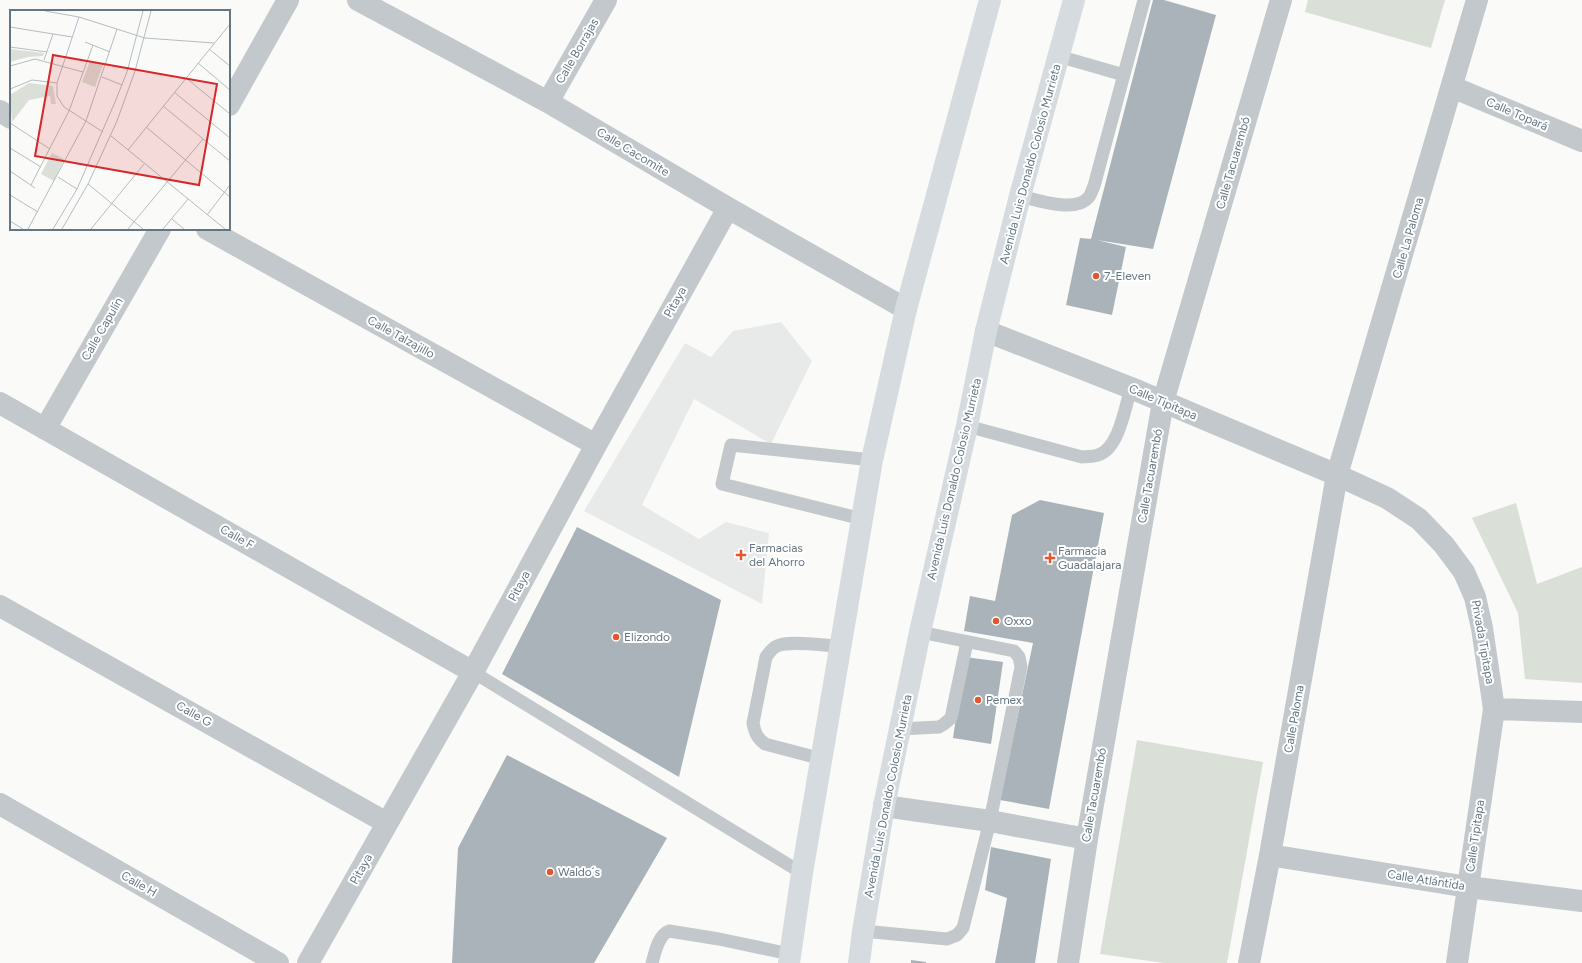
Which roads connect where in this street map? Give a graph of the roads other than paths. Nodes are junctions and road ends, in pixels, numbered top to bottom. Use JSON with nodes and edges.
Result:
{"nodes":[{"id":1,"x":288,"y":0,"type":"edge"},
{"id":2,"x":358,"y":0,"type":"edge"},
{"id":3,"x":606,"y":0,"type":"edge"},
{"id":4,"x":990,"y":0,"type":"edge"},
{"id":5,"x":1074,"y":0,"type":"edge"},
{"id":6,"x":1144,"y":0,"type":"edge"},
{"id":7,"x":1281,"y":0,"type":"edge"},
{"id":8,"x":1477,"y":0,"type":"edge"},
{"id":9,"x":1058,"y":56,"type":"junction"},
{"id":10,"x":1124,"y":75,"type":"junction"},
{"id":11,"x":1452,"y":87,"type":"junction"},
{"id":12,"x":548,"y":102,"type":"junction"},
{"id":13,"x":230,"y":103,"type":"edge"},
{"id":14,"x":0,"y":112,"type":"edge"},
{"id":15,"x":10,"y":117,"type":"edge"},
{"id":16,"x":1582,"y":141,"type":"edge"},
{"id":17,"x":1020,"y":196,"type":"junction"},
{"id":18,"x":728,"y":208,"type":"junction"},
{"id":19,"x":159,"y":230,"type":"edge"},
{"id":20,"x":209,"y":230,"type":"edge"},
{"id":21,"x":906,"y":309,"type":"junction"},
{"id":22,"x":986,"y":331,"type":"junction"},
{"id":23,"x":1131,"y":388,"type":"junction"},
{"id":24,"x":1163,"y":402,"type":"junction"},
{"id":25,"x":0,"y":404,"type":"edge"},
{"id":26,"x":967,"y":426,"type":"junction"},
{"id":27,"x":45,"y":428,"type":"junction"},
{"id":28,"x":596,"y":445,"type":"junction"},
{"id":29,"x":872,"y":460,"type":"junction"},
{"id":30,"x":1337,"y":475,"type":"junction"},
{"id":31,"x":862,"y":519,"type":"junction"},
{"id":32,"x":0,"y":606,"type":"edge"},
{"id":33,"x":920,"y":632,"type":"junction"},
{"id":34,"x":967,"y":642,"type":"junction"},
{"id":35,"x":841,"y":646,"type":"junction"},
{"id":36,"x":473,"y":672,"type":"junction"},
{"id":37,"x":1494,"y":709,"type":"junction"},
{"id":38,"x":1582,"y":712,"type":"edge"},
{"id":39,"x":900,"y":729,"type":"junction"},
{"id":40,"x":822,"y":760,"type":"junction"},
{"id":41,"x":0,"y":804,"type":"edge"},
{"id":42,"x":884,"y":806,"type":"junction"},
{"id":43,"x":990,"y":821,"type":"junction"},
{"id":44,"x":387,"y":823,"type":"junction"},
{"id":45,"x":1087,"y":839,"type":"junction"},
{"id":46,"x":1270,"y":855,"type":"junction"},
{"id":47,"x":802,"y":873,"type":"junction"},
{"id":48,"x":1468,"y":887,"type":"junction"},
{"id":49,"x":1582,"y":901,"type":"edge"},
{"id":50,"x":862,"y":931,"type":"junction"},
{"id":51,"x":790,"y":958,"type":"edge"},
{"id":52,"x":278,"y":963,"type":"edge"},
{"id":53,"x":308,"y":963,"type":"edge"},
{"id":54,"x":652,"y":963,"type":"edge"},
{"id":55,"x":859,"y":963,"type":"edge"},
{"id":56,"x":1068,"y":963,"type":"edge"},
{"id":57,"x":1249,"y":963,"type":"edge"},
{"id":58,"x":1457,"y":963,"type":"edge"}],
"edges":[{"from":1,"to":13,"type":"street"},
{"from":2,"to":12,"type":"street","name":"Calle Cacomite"},
{"from":3,"to":12,"type":"street","name":"Calle Borrajas"},
{"from":4,"to":21,"type":"main road"},
{"from":5,"to":9,"type":"main road","name":"Avenida Luis Donaldo Colosio Murrieta"},
{"from":6,"to":10,"type":"lane"},
{"from":7,"to":24,"type":"street","name":"Calle Tacuarembó"},
{"from":8,"to":11,"type":"street","name":"Calle La Paloma"},
{"from":9,"to":10,"type":"lane"},
{"from":9,"to":17,"type":"main road","name":"Avenida Luis Donaldo Colosio Murrieta"},
{"from":10,"to":17,"type":"lane"},
{"from":11,"to":16,"type":"street","name":"Calle Topará"},
{"from":11,"to":30,"type":"street","name":"Calle La Paloma"},
{"from":12,"to":18,"type":"street","name":"Calle Cacomite"},
{"from":14,"to":15,"type":"street"},
{"from":17,"to":22,"type":"main road","name":"Avenida Luis Donaldo Colosio Murrieta"},
{"from":18,"to":21,"type":"street","name":"Calle Cacomite"},
{"from":18,"to":28,"type":"street","name":"Pitaya"},
{"from":19,"to":27,"type":"street","name":"Calle Capulín"},
{"from":20,"to":28,"type":"street","name":"Calle Talzajillo"},
{"from":21,"to":29,"type":"main road"},
{"from":22,"to":23,"type":"street","name":"Calle Tipitapa"},
{"from":22,"to":26,"type":"main road","name":"Avenida Luis Donaldo Colosio Murrieta"},
{"from":23,"to":24,"type":"street","name":"Calle Tipitapa"},
{"from":23,"to":26,"type":"lane"},
{"from":24,"to":30,"type":"street","name":"Calle Tipitapa"},
{"from":24,"to":45,"type":"street","name":"Calle Tacuarembó"},
{"from":25,"to":27,"type":"street","name":"Calle F"},
{"from":26,"to":33,"type":"main road","name":"Avenida Luis Donaldo Colosio Murrieta"},
{"from":27,"to":36,"type":"street","name":"Calle F"},
{"from":28,"to":36,"type":"street","name":"Pitaya"},
{"from":29,"to":31,"type":"main road"},
{"from":29,"to":31,"type":"lane"},
{"from":30,"to":37,"type":"street","name":"Privada Tipitapa"},
{"from":30,"to":46,"type":"street","name":"Calle Paloma"},
{"from":31,"to":35,"type":"main road"},
{"from":32,"to":44,"type":"street","name":"Calle G"},
{"from":33,"to":34,"type":"lane"},
{"from":33,"to":39,"type":"main road","name":"Avenida Luis Donaldo Colosio Murrieta"},
{"from":34,"to":39,"type":"lane"},
{"from":34,"to":43,"type":"lane"},
{"from":35,"to":40,"type":"main road"},
{"from":35,"to":40,"type":"lane"},
{"from":36,"to":44,"type":"street","name":"Pitaya"},
{"from":36,"to":47,"type":"lane"},
{"from":37,"to":38,"type":"street"},
{"from":37,"to":48,"type":"street","name":"Calle Tipitapa"},
{"from":39,"to":42,"type":"main road","name":"Avenida Luis Donaldo Colosio Murrieta"},
{"from":40,"to":47,"type":"main road"},
{"from":41,"to":52,"type":"street","name":"Calle H"},
{"from":42,"to":43,"type":"street"},
{"from":42,"to":50,"type":"main road","name":"Avenida Luis Donaldo Colosio Murrieta"},
{"from":43,"to":45,"type":"street"},
{"from":43,"to":50,"type":"lane"},
{"from":44,"to":53,"type":"street","name":"Pitaya"},
{"from":45,"to":56,"type":"street","name":"Calle Tacuarembó"},
{"from":46,"to":48,"type":"street","name":"Calle Atlántida"},
{"from":46,"to":57,"type":"street","name":"Calle Paloma"},
{"from":47,"to":51,"type":"main road"},
{"from":48,"to":49,"type":"street","name":"Calle Atlántida"},
{"from":48,"to":58,"type":"street","name":"Calle Tipitapa"},
{"from":50,"to":55,"type":"main road","name":"Avenida Luis Donaldo Colosio Murrieta"},
{"from":51,"to":54,"type":"lane"}]}
